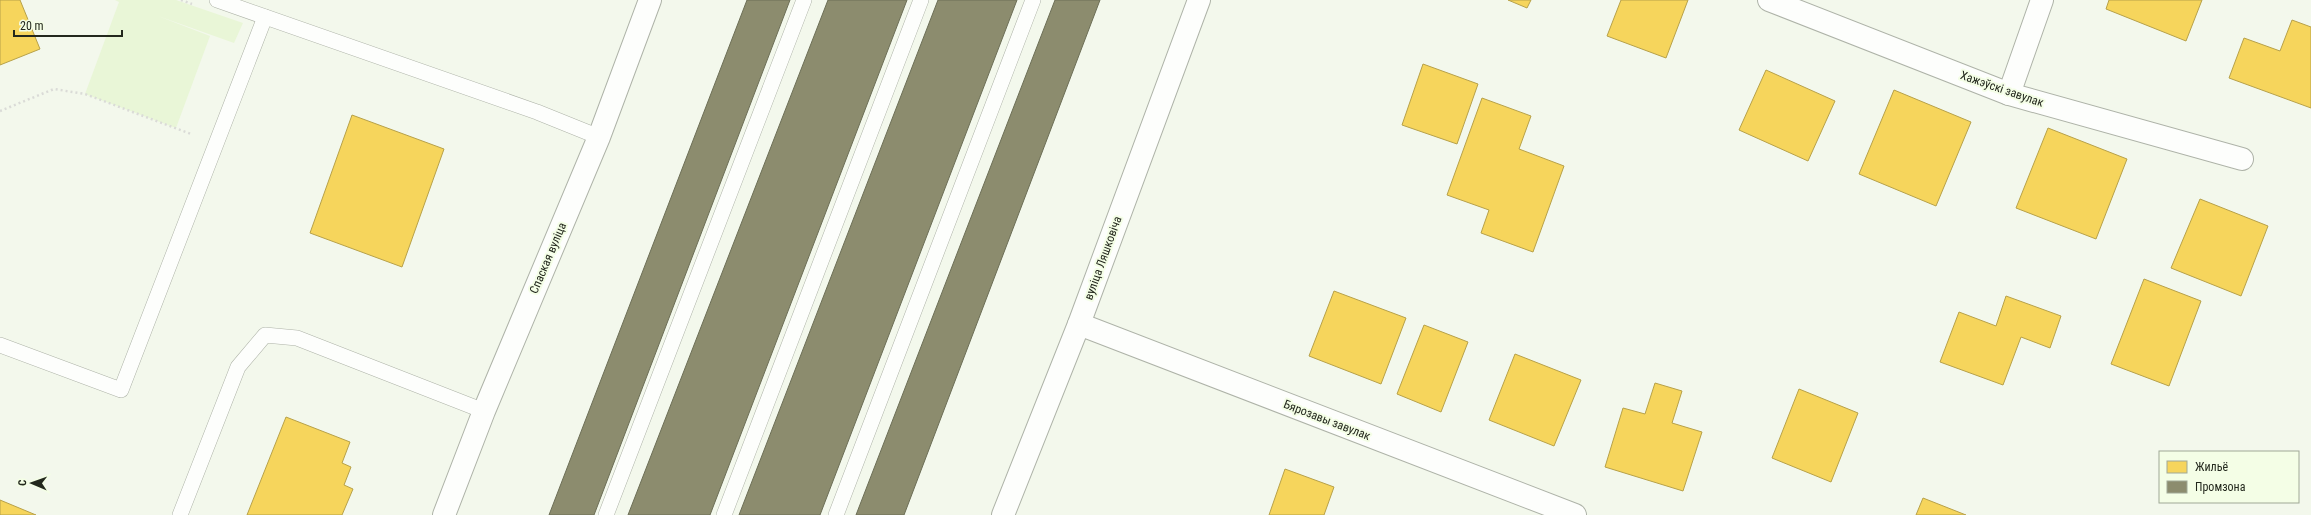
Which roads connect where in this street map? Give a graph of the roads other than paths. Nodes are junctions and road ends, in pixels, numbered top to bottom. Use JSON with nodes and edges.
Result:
{"nodes":[{"id":1,"x":217,"y":0,"type":"edge"},
{"id":2,"x":650,"y":0,"type":"edge"},
{"id":3,"x":804,"y":0,"type":"edge"},
{"id":4,"x":921,"y":0,"type":"edge"},
{"id":5,"x":1033,"y":0,"type":"edge"},
{"id":6,"x":1199,"y":0,"type":"edge"},
{"id":7,"x":1769,"y":0,"type":"edge"},
{"id":8,"x":2042,"y":0,"type":"edge"},
{"id":9,"x":265,"y":17,"type":"junction"},
{"id":10,"x":2009,"y":94,"type":"junction"},
{"id":11,"x":599,"y":137,"type":"junction"},
{"id":12,"x":2242,"y":160,"type":"dead end"},
{"id":13,"x":1079,"y":324,"type":"junction"},
{"id":14,"x":0,"y":345,"type":"edge"},
{"id":15,"x":484,"y":411,"type":"junction"},
{"id":16,"x":180,"y":515,"type":"edge"},
{"id":17,"x":444,"y":515,"type":"edge"},
{"id":18,"x":606,"y":515,"type":"edge"},
{"id":19,"x":724,"y":515,"type":"edge"},
{"id":20,"x":836,"y":515,"type":"edge"},
{"id":21,"x":1003,"y":515,"type":"edge"},
{"id":22,"x":1575,"y":515,"type":"edge"}],
"edges":[{"from":1,"to":9,"type":"lane"},
{"from":2,"to":11,"type":"street","name":"Спаская вуліца"},
{"from":3,"to":18,"type":"lane"},
{"from":4,"to":19,"type":"lane"},
{"from":5,"to":20,"type":"lane"},
{"from":6,"to":13,"type":"street","name":"вуліца Ляшковіча"},
{"from":7,"to":10,"type":"street","name":"Хажэўскі завулак"},
{"from":8,"to":10,"type":"street"},
{"from":9,"to":11,"type":"lane"},
{"from":9,"to":14,"type":"lane"},
{"from":10,"to":12,"type":"street","name":"Хажэўскі завулак"},
{"from":11,"to":15,"type":"street","name":"Спаская вуліца"},
{"from":13,"to":21,"type":"street","name":"вуліца Ляшковіча"},
{"from":13,"to":22,"type":"street","name":"Бярозавы завулак"},
{"from":15,"to":16,"type":"lane"},
{"from":15,"to":17,"type":"street","name":"Спаская вуліца"}]}
